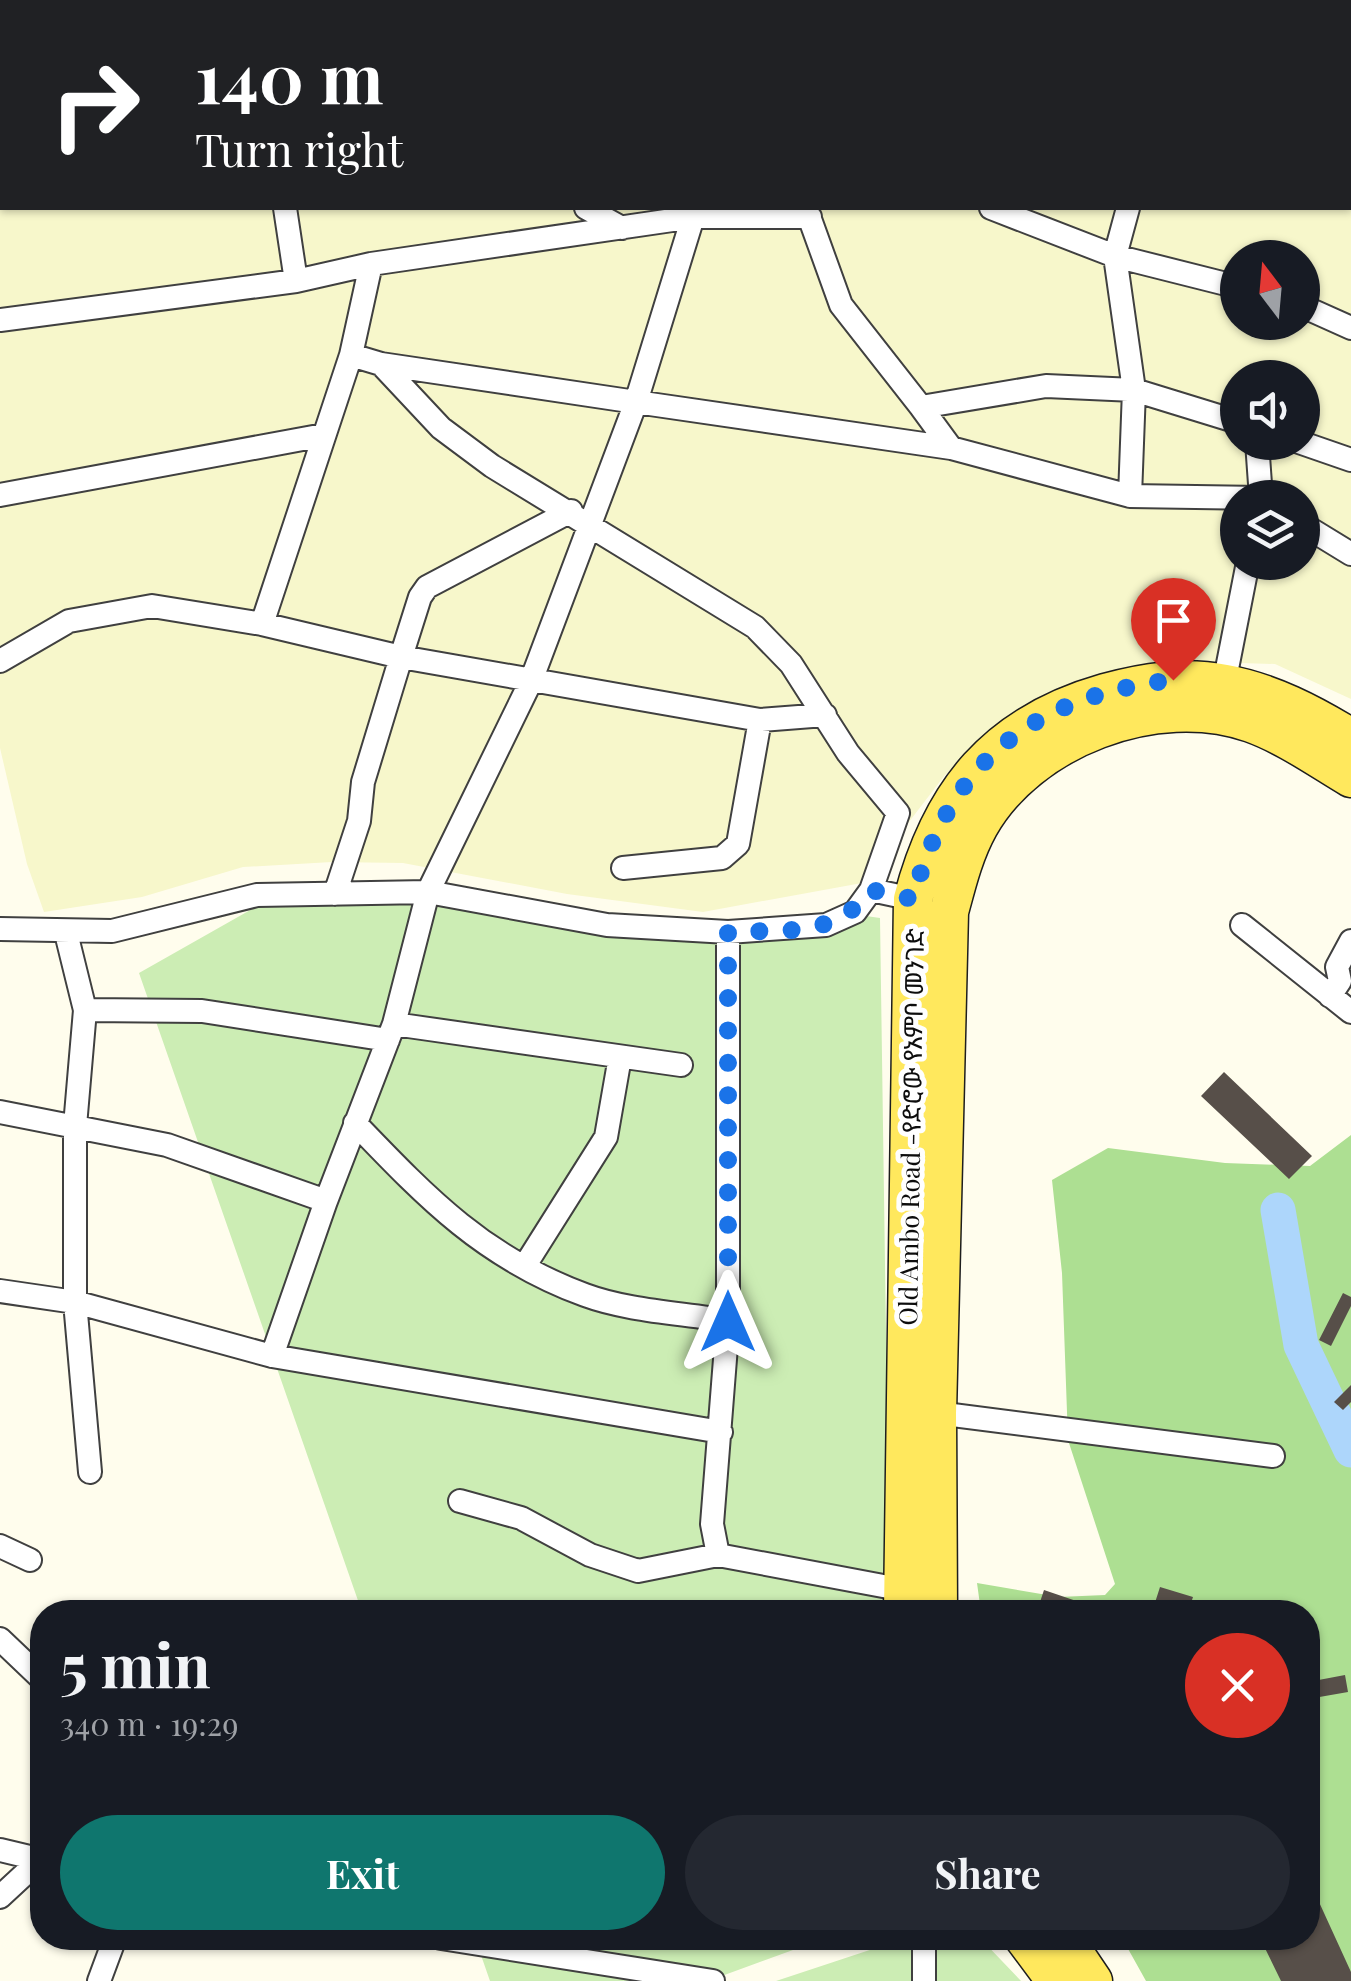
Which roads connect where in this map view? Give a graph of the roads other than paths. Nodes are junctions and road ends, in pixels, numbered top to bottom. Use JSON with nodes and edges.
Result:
{"nodes":[{"id":1,"x":285,"y":210,"type":"edge"},
{"id":2,"x":590,"y":210,"type":"edge"},
{"id":3,"x":996,"y":210,"type":"edge"},
{"id":4,"x":1127,"y":210,"type":"edge"},
{"id":5,"x":694,"y":212,"type":"edge"},
{"id":6,"x":808,"y":212,"type":"edge"},
{"id":7,"x":622,"y":228,"type":"junction"},
{"id":8,"x":1115,"y":256,"type":"junction"},
{"id":9,"x":370,"y":264,"type":"junction"},
{"id":10,"x":296,"y":282,"type":"junction"},
{"id":11,"x":1220,"y":282,"type":"edge"},
{"id":12,"x":1320,"y":314,"type":"edge"},
{"id":13,"x":0,"y":320,"type":"edge"},
{"id":14,"x":1351,"y":328,"type":"edge"},
{"id":15,"x":351,"y":355,"type":"junction"},
{"id":16,"x":380,"y":364,"type":"junction"},
{"id":17,"x":1134,"y":390,"type":"junction"},
{"id":18,"x":636,"y":402,"type":"junction"},
{"id":19,"x":921,"y":407,"type":"junction"},
{"id":20,"x":1220,"y":416,"type":"edge"},
{"id":21,"x":324,"y":435,"type":"junction"},
{"id":22,"x":951,"y":448,"type":"junction"},
{"id":23,"x":1320,"y":449,"type":"edge"},
{"id":24,"x":1351,"y":460,"type":"edge"},
{"id":25,"x":0,"y":495,"type":"edge"},
{"id":26,"x":1130,"y":496,"type":"junction"},
{"id":27,"x":1220,"y":497,"type":"edge"},
{"id":28,"x":571,"y":511,"type":"junction"},
{"id":29,"x":593,"y":524,"type":"junction"},
{"id":30,"x":1320,"y":535,"type":"edge"},
{"id":31,"x":1351,"y":554,"type":"edge"},
{"id":32,"x":1244,"y":580,"type":"edge"},
{"id":33,"x":262,"y":624,"type":"junction"},
{"id":34,"x":401,"y":657,"type":"junction"},
{"id":35,"x":0,"y":661,"type":"edge"},
{"id":36,"x":530,"y":682,"type":"junction"},
{"id":37,"x":1224,"y":684,"type":"junction"},
{"id":38,"x":1108,"y":710,"type":"junction"},
{"id":39,"x":824,"y":715,"type":"junction"},
{"id":40,"x":760,"y":720,"type":"junction"},
{"id":41,"x":1351,"y":738,"type":"edge"},
{"id":42,"x":1351,"y":778,"type":"edge"},
{"id":43,"x":623,"y":868,"type":"dead end"},
{"id":44,"x":871,"y":890,"type":"junction"},
{"id":45,"x":428,"y":892,"type":"junction"},
{"id":46,"x":334,"y":894,"type":"junction"},
{"id":47,"x":913,"y":899,"type":"junction"},
{"id":48,"x":1242,"y":925,"type":"dead end"},
{"id":49,"x":0,"y":929,"type":"edge"},
{"id":50,"x":728,"y":932,"type":"junction"},
{"id":51,"x":66,"y":933,"type":"junction"},
{"id":52,"x":1351,"y":940,"type":"edge"},
{"id":53,"x":1330,"y":996,"type":"junction"},
{"id":54,"x":86,"y":1010,"type":"junction"},
{"id":55,"x":1351,"y":1012,"type":"edge"},
{"id":56,"x":391,"y":1032,"type":"junction"},
{"id":57,"x":620,"y":1057,"type":"junction"},
{"id":58,"x":681,"y":1066,"type":"dead end"},
{"id":59,"x":0,"y":1112,"type":"edge"},
{"id":60,"x":355,"y":1123,"type":"junction"},
{"id":61,"x":75,"y":1126,"type":"junction"},
{"id":62,"x":326,"y":1201,"type":"junction"},
{"id":63,"x":524,"y":1266,"type":"junction"},
{"id":64,"x":0,"y":1291,"type":"edge"},
{"id":65,"x":75,"y":1302,"type":"junction"},
{"id":66,"x":728,"y":1322,"type":"junction"},
{"id":67,"x":272,"y":1356,"type":"junction"},
{"id":68,"x":937,"y":1413,"type":"junction"},
{"id":69,"x":721,"y":1432,"type":"junction"},
{"id":70,"x":1273,"y":1456,"type":"dead end"},
{"id":71,"x":90,"y":1472,"type":"dead end"},
{"id":72,"x":460,"y":1501,"type":"dead end"},
{"id":73,"x":0,"y":1546,"type":"edge"},
{"id":74,"x":718,"y":1555,"type":"junction"},
{"id":75,"x":30,"y":1560,"type":"dead end"},
{"id":76,"x":908,"y":1600,"type":"edge"},
{"id":77,"x":921,"y":1600,"type":"edge"},
{"id":78,"x":921,"y":1600,"type":"edge"},
{"id":79,"x":0,"y":1639,"type":"edge"},
{"id":80,"x":30,"y":1667,"type":"edge"},
{"id":81,"x":0,"y":1850,"type":"edge"},
{"id":82,"x":30,"y":1856,"type":"edge"},
{"id":83,"x":30,"y":1870,"type":"edge"},
{"id":84,"x":0,"y":1898,"type":"edge"},
{"id":85,"x":111,"y":1950,"type":"edge"},
{"id":86,"x":518,"y":1950,"type":"edge"},
{"id":87,"x":924,"y":1950,"type":"edge"},
{"id":88,"x":1033,"y":1950,"type":"edge"},
{"id":89,"x":1072,"y":1950,"type":"edge"},
{"id":90,"x":99,"y":1981,"type":"edge"},
{"id":91,"x":713,"y":1981,"type":"edge"},
{"id":92,"x":924,"y":1981,"type":"edge"},
{"id":93,"x":1056,"y":1981,"type":"edge"},
{"id":94,"x":1093,"y":1981,"type":"edge"}],
"edges":[{"from":1,"to":10,"type":"street"},
{"from":2,"to":7,"type":"street"},
{"from":3,"to":8,"type":"street"},
{"from":4,"to":8,"type":"street"},
{"from":5,"to":6,"type":"street"},
{"from":5,"to":7,"type":"street"},
{"from":5,"to":18,"type":"street"},
{"from":6,"to":19,"type":"street"},
{"from":7,"to":9,"type":"street"},
{"from":8,"to":11,"type":"street"},
{"from":8,"to":17,"type":"street"},
{"from":9,"to":10,"type":"street"},
{"from":9,"to":15,"type":"street"},
{"from":10,"to":13,"type":"street"},
{"from":12,"to":14,"type":"street"},
{"from":15,"to":16,"type":"street"},
{"from":15,"to":21,"type":"street"},
{"from":16,"to":18,"type":"street"},
{"from":16,"to":28,"type":"street"},
{"from":17,"to":19,"type":"street"},
{"from":17,"to":20,"type":"street"},
{"from":17,"to":26,"type":"street"},
{"from":18,"to":22,"type":"street"},
{"from":18,"to":29,"type":"street"},
{"from":19,"to":22,"type":"street"},
{"from":21,"to":25,"type":"street"},
{"from":21,"to":33,"type":"street"},
{"from":22,"to":26,"type":"street"},
{"from":23,"to":24,"type":"street"},
{"from":26,"to":27,"type":"street"},
{"from":28,"to":29,"type":"street"},
{"from":28,"to":34,"type":"street"},
{"from":29,"to":36,"type":"street"},
{"from":29,"to":39,"type":"street"},
{"from":30,"to":31,"type":"street"},
{"from":32,"to":37,"type":"street"},
{"from":33,"to":34,"type":"street"},
{"from":33,"to":35,"type":"street"},
{"from":34,"to":36,"type":"street"},
{"from":34,"to":46,"type":"street"},
{"from":36,"to":40,"type":"street"},
{"from":36,"to":45,"type":"street"},
{"from":37,"to":38,"type":"main road","name":"Old Ambo Road -የድሮው የአምቦ መንገድ"},
{"from":37,"to":41,"type":"main road","name":"Old Ambo Road -የድሮው የአምቦ መንገድ"},
{"from":38,"to":42,"type":"main road","name":"Old Ambo Road -የድሮው የአምቦ መንገድ"},
{"from":38,"to":47,"type":"main road","name":"Old Ambo Road -የድሮው የአምቦ መንገድ"},
{"from":38,"to":68,"type":"main road","name":"Old Ambo Road -የድሮው የአምቦ መንገድ"},
{"from":39,"to":40,"type":"street"},
{"from":39,"to":44,"type":"street"},
{"from":40,"to":43,"type":"street"},
{"from":44,"to":47,"type":"street"},
{"from":44,"to":50,"type":"street"},
{"from":45,"to":46,"type":"street"},
{"from":45,"to":50,"type":"street"},
{"from":45,"to":56,"type":"street"},
{"from":46,"to":51,"type":"street"},
{"from":47,"to":77,"type":"main road","name":"Old Ambo Road -የድሮው የአምቦ መንገድ"},
{"from":48,"to":53,"type":"street"},
{"from":49,"to":51,"type":"street"},
{"from":50,"to":66,"type":"street"},
{"from":51,"to":54,"type":"street"},
{"from":52,"to":53,"type":"street"},
{"from":53,"to":55,"type":"street"},
{"from":54,"to":56,"type":"street"},
{"from":54,"to":61,"type":"street"},
{"from":56,"to":57,"type":"street"},
{"from":56,"to":60,"type":"street"},
{"from":57,"to":58,"type":"street"},
{"from":57,"to":63,"type":"street"},
{"from":59,"to":61,"type":"street"},
{"from":60,"to":62,"type":"street"},
{"from":60,"to":63,"type":"street"},
{"from":61,"to":62,"type":"street"},
{"from":61,"to":65,"type":"street"},
{"from":62,"to":67,"type":"street"},
{"from":63,"to":66,"type":"street"},
{"from":64,"to":65,"type":"street"},
{"from":65,"to":67,"type":"street"},
{"from":65,"to":71,"type":"street"},
{"from":66,"to":69,"type":"street"},
{"from":67,"to":69,"type":"street"},
{"from":68,"to":70,"type":"street"},
{"from":68,"to":78,"type":"main road","name":"Old Ambo Road -የድሮው የአምቦ መንገድ"},
{"from":69,"to":74,"type":"street"},
{"from":72,"to":74,"type":"street"},
{"from":73,"to":75,"type":"street"},
{"from":74,"to":76,"type":"street"},
{"from":79,"to":80,"type":"street"},
{"from":81,"to":82,"type":"street"},
{"from":83,"to":84,"type":"street"},
{"from":85,"to":90,"type":"street"},
{"from":86,"to":91,"type":"street"},
{"from":87,"to":92,"type":"street"},
{"from":88,"to":93,"type":"main road"},
{"from":89,"to":94,"type":"main road"}]}
